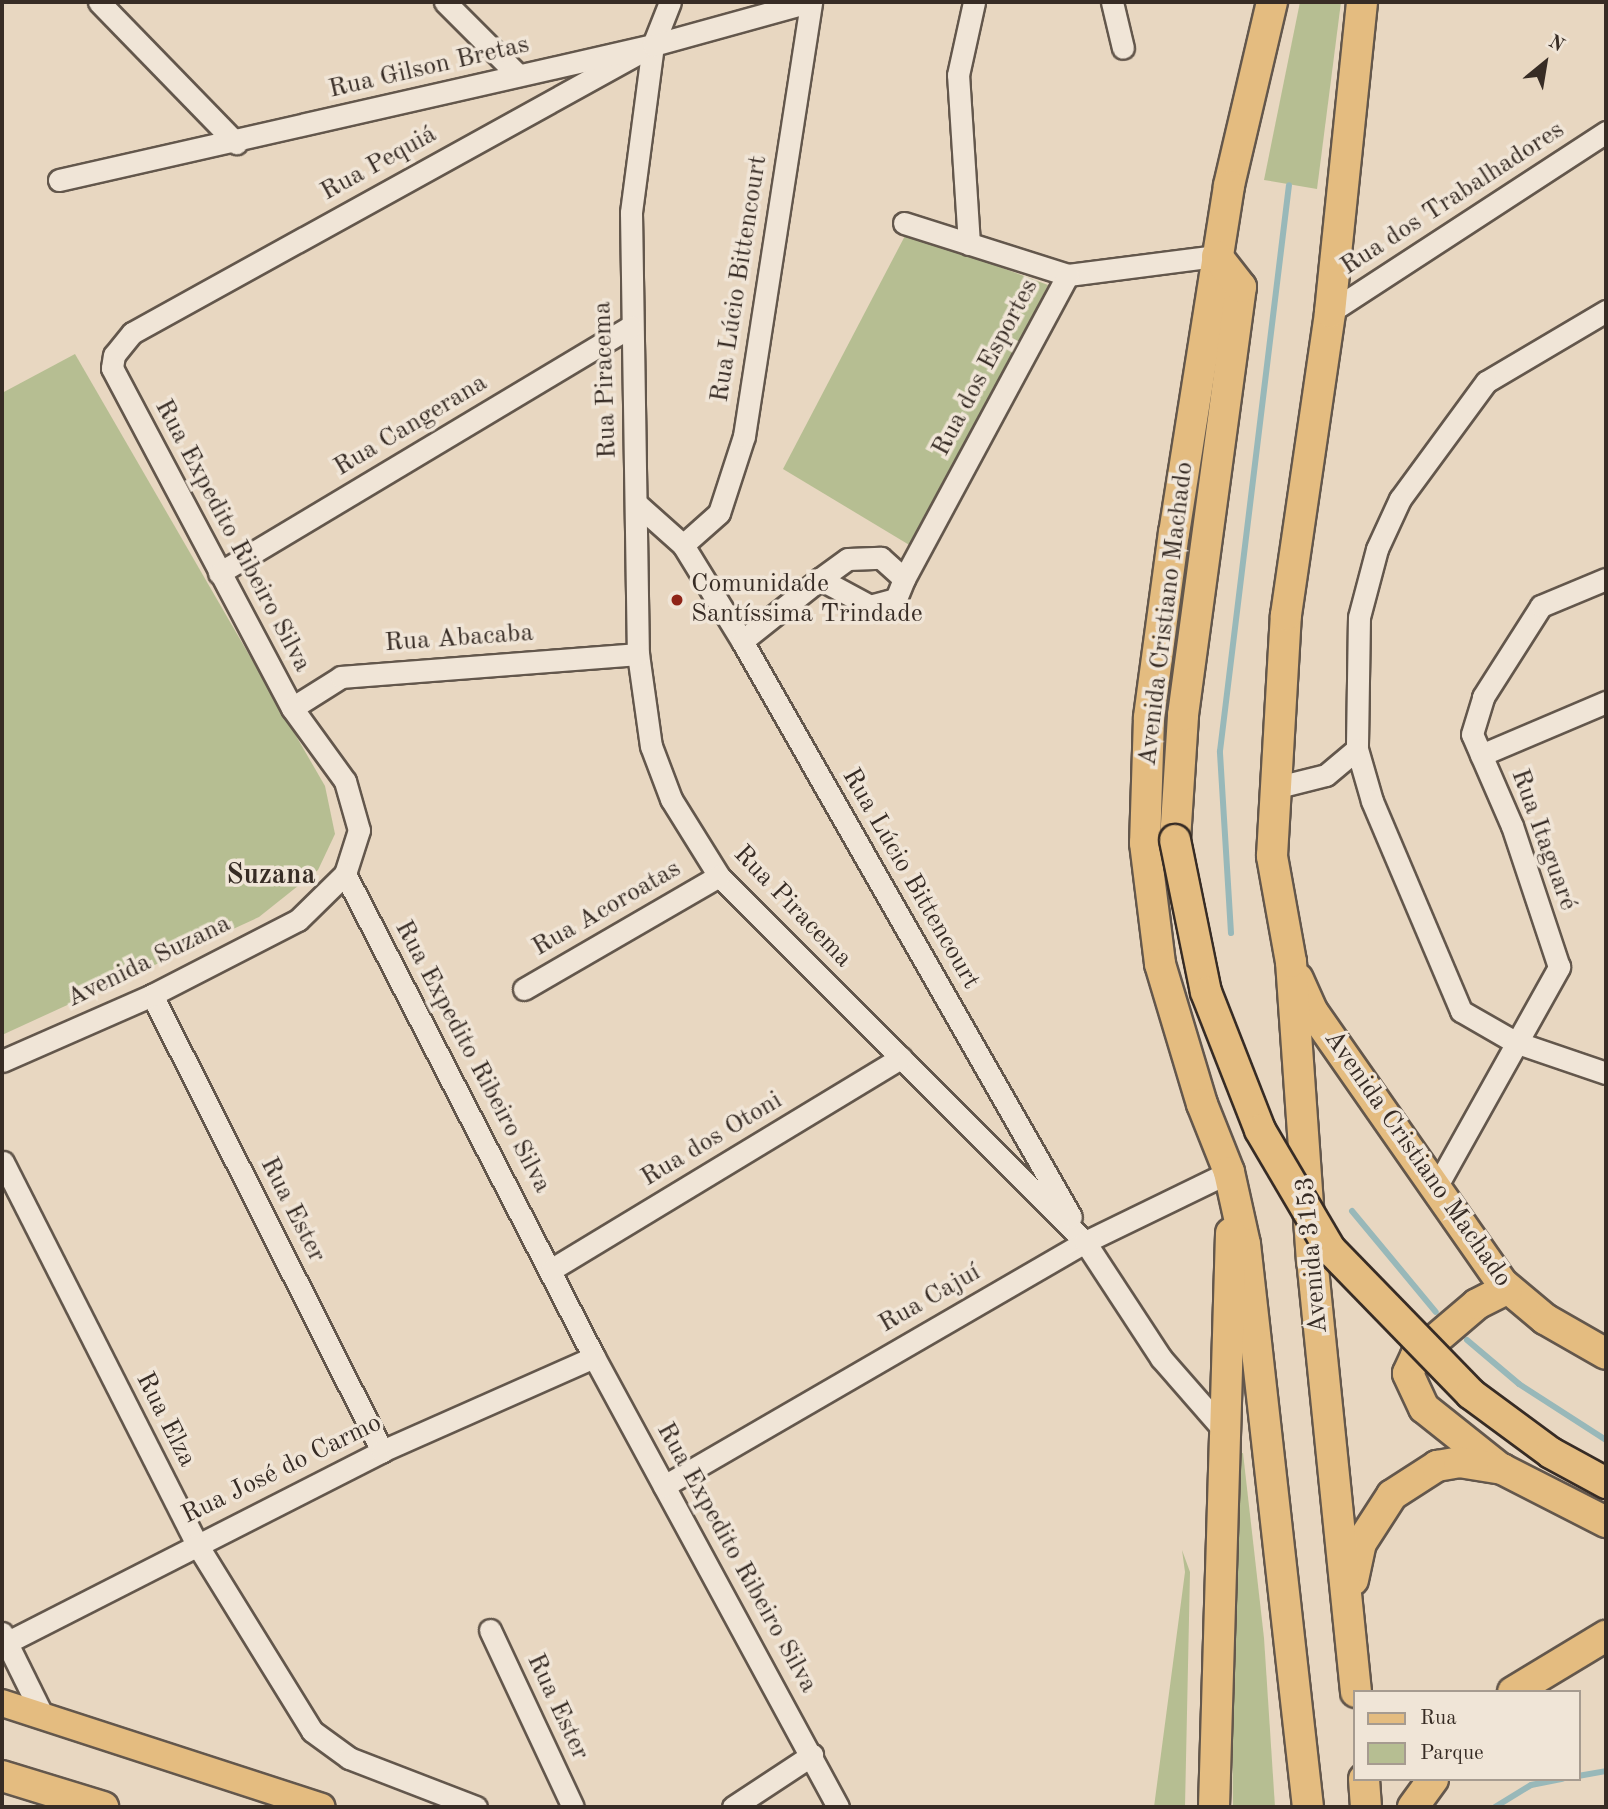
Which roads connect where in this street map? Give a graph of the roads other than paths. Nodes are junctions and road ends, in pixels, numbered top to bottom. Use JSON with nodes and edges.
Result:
{"nodes":[{"id":1,"x":99,"y":2,"type":"edge"},
{"id":2,"x":445,"y":2,"type":"edge"},
{"id":3,"x":670,"y":2,"type":"edge"},
{"id":4,"x":747,"y":2,"type":"edge"},
{"id":5,"x":810,"y":2,"type":"edge"},
{"id":6,"x":974,"y":2,"type":"edge"},
{"id":7,"x":1112,"y":2,"type":"edge"},
{"id":8,"x":1272,"y":2,"type":"edge"},
{"id":9,"x":1363,"y":2,"type":"edge"},
{"id":10,"x":767,"y":14,"type":"junction"},
{"id":11,"x":653,"y":45,"type":"junction"},
{"id":12,"x":1123,"y":48,"type":"dead end"},
{"id":13,"x":518,"y":75,"type":"junction"},
{"id":14,"x":1606,"y":132,"type":"edge"},
{"id":15,"x":236,"y":143,"type":"junction"},
{"id":16,"x":59,"y":180,"type":"dead end"},
{"id":17,"x":904,"y":223,"type":"dead end"},
{"id":18,"x":969,"y":244,"type":"junction"},
{"id":19,"x":1217,"y":256,"type":"junction"},
{"id":20,"x":1068,"y":275,"type":"junction"},
{"id":21,"x":1606,"y":311,"type":"edge"},
{"id":22,"x":1330,"y":312,"type":"junction"},
{"id":23,"x":631,"y":326,"type":"junction"},
{"id":24,"x":132,"y":332,"type":"joint"},
{"id":25,"x":638,"y":504,"type":"junction"},
{"id":26,"x":683,"y":545,"type":"junction"},
{"id":27,"x":219,"y":573,"type":"junction"},
{"id":28,"x":820,"y":579,"type":"junction"},
{"id":29,"x":904,"y":579,"type":"junction"},
{"id":30,"x":1606,"y":579,"type":"edge"},
{"id":31,"x":742,"y":640,"type":"junction"},
{"id":32,"x":638,"y":654,"type":"junction"},
{"id":33,"x":1606,"y":702,"type":"edge"},
{"id":34,"x":292,"y":708,"type":"junction"},
{"id":35,"x":1357,"y":749,"type":"junction"},
{"id":36,"x":1481,"y":755,"type":"junction"},
{"id":37,"x":1278,"y":787,"type":"junction"},
{"id":38,"x":345,"y":874,"type":"junction"},
{"id":39,"x":719,"y":876,"type":"junction"},
{"id":40,"x":1291,"y":962,"type":"junction"},
{"id":41,"x":524,"y":989,"type":"dead end"},
{"id":42,"x":152,"y":995,"type":"junction"},
{"id":43,"x":1515,"y":1042,"type":"junction"},
{"id":44,"x":901,"y":1058,"type":"junction"},
{"id":45,"x":2,"y":1061,"type":"edge"},
{"id":46,"x":1606,"y":1073,"type":"edge"},
{"id":47,"x":3,"y":1162,"type":"edge"},
{"id":48,"x":1232,"y":1183,"type":"junction"},
{"id":49,"x":1434,"y":1191,"type":"junction"},
{"id":50,"x":1085,"y":1242,"type":"junction"},
{"id":51,"x":551,"y":1269,"type":"junction"},
{"id":52,"x":1507,"y":1289,"type":"junction"},
{"id":53,"x":1606,"y":1354,"type":"edge"},
{"id":54,"x":594,"y":1357,"type":"junction"},
{"id":55,"x":1222,"y":1428,"type":"junction"},
{"id":56,"x":382,"y":1451,"type":"junction"},
{"id":57,"x":1502,"y":1469,"type":"junction"},
{"id":58,"x":1606,"y":1483,"type":"edge"},
{"id":59,"x":664,"y":1486,"type":"junction"},
{"id":60,"x":1606,"y":1522,"type":"edge"},
{"id":61,"x":196,"y":1543,"type":"junction"},
{"id":62,"x":1349,"y":1594,"type":"junction"},
{"id":63,"x":490,"y":1630,"type":"dead end"},
{"id":64,"x":1606,"y":1636,"type":"edge"},
{"id":65,"x":3,"y":1640,"type":"edge"},
{"id":66,"x":1356,"y":1690,"type":"edge"},
{"id":67,"x":1516,"y":1690,"type":"edge"},
{"id":68,"x":2,"y":1703,"type":"edge"},
{"id":69,"x":43,"y":1716,"type":"junction"},
{"id":70,"x":812,"y":1755,"type":"junction"},
{"id":71,"x":2,"y":1776,"type":"edge"},
{"id":72,"x":1364,"y":1781,"type":"edge"},
{"id":73,"x":1432,"y":1781,"type":"edge"},
{"id":74,"x":103,"y":1807,"type":"edge"},
{"id":75,"x":322,"y":1807,"type":"edge"},
{"id":76,"x":476,"y":1807,"type":"edge"},
{"id":77,"x":572,"y":1807,"type":"edge"},
{"id":78,"x":733,"y":1807,"type":"edge"},
{"id":79,"x":838,"y":1807,"type":"edge"},
{"id":80,"x":1214,"y":1807,"type":"edge"},
{"id":81,"x":1308,"y":1807,"type":"edge"},
{"id":82,"x":1366,"y":1807,"type":"edge"},
{"id":83,"x":1413,"y":1807,"type":"edge"}],
"edges":[{"from":1,"to":15,"type":"street"},
{"from":2,"to":13,"type":"street"},
{"from":3,"to":11,"type":"street","name":"Rua Piracema"},
{"from":4,"to":10,"type":"street"},
{"from":5,"to":10,"type":"street","name":"Rua Gilson Bretas"},
{"from":5,"to":26,"type":"street","name":"Rua Lúcio Bittencourt"},
{"from":6,"to":18,"type":"street"},
{"from":7,"to":12,"type":"street"},
{"from":8,"to":19,"type":"highway","name":"Avenida Cristiano Machado"},
{"from":9,"to":22,"type":"highway"},
{"from":10,"to":11,"type":"street","name":"Rua Gilson Bretas"},
{"from":11,"to":13,"type":"street","name":"Rua Gilson Bretas"},
{"from":11,"to":23,"type":"street","name":"Rua Piracema"},
{"from":11,"to":24,"type":"street","name":"Rua Pequiá"},
{"from":13,"to":15,"type":"street","name":"Rua Gilson Bretas"},
{"from":14,"to":22,"type":"street","name":"Rua dos Trabalhadores"},
{"from":15,"to":16,"type":"street","name":"Rua Gilson Bretas"},
{"from":17,"to":18,"type":"street","name":"Rua dos Esportes"},
{"from":18,"to":20,"type":"street","name":"Rua dos Esportes"},
{"from":19,"to":20,"type":"street"},
{"from":19,"to":48,"type":"highway","name":"Avenida Cristiano Machado"},
{"from":19,"to":58,"type":"highway","name":"Avenida Cristiano Machado","bridge":true},
{"from":20,"to":29,"type":"street","name":"Rua dos Esportes"},
{"from":21,"to":35,"type":"street"},
{"from":22,"to":37,"type":"highway"},
{"from":23,"to":25,"type":"street","name":"Rua Piracema"},
{"from":23,"to":27,"type":"street","name":"Rua Cangerana"},
{"from":24,"to":27,"type":"street","name":"Rua Expedito Ribeiro Silva"},
{"from":25,"to":26,"type":"street","name":"Rua Lúcio Bittencourt"},
{"from":25,"to":32,"type":"street","name":"Rua Piracema"},
{"from":26,"to":31,"type":"street","name":"Rua Lúcio Bittencourt"},
{"from":27,"to":34,"type":"street","name":"Rua Expedito Ribeiro Silva"},
{"from":28,"to":29,"type":"street"},
{"from":28,"to":29,"type":"street","name":"Rua dos Esportes"},
{"from":28,"to":31,"type":"street"},
{"from":30,"to":36,"type":"street","name":"Rua Itaguaré"},
{"from":31,"to":50,"type":"street","name":"Rua Lúcio Bittencourt"},
{"from":32,"to":34,"type":"street","name":"Rua Abacaba"},
{"from":32,"to":39,"type":"street","name":"Rua Piracema"},
{"from":33,"to":36,"type":"street"},
{"from":34,"to":38,"type":"street","name":"Rua Expedito Ribeiro Silva"},
{"from":35,"to":37,"type":"street"},
{"from":35,"to":43,"type":"street"},
{"from":36,"to":43,"type":"street","name":"Rua Itaguaré"},
{"from":37,"to":40,"type":"highway","name":"Avenida 3153"},
{"from":38,"to":42,"type":"street","name":"Avenida Suzana"},
{"from":38,"to":51,"type":"street","name":"Rua Expedito Ribeiro Silva"},
{"from":39,"to":41,"type":"street","name":"Rua Acoroatas"},
{"from":39,"to":44,"type":"street","name":"Rua Piracema"},
{"from":40,"to":49,"type":"highway","name":"Avenida Cristiano Machado"},
{"from":40,"to":62,"type":"highway","name":"Avenida 3153"},
{"from":42,"to":45,"type":"street","name":"Avenida Suzana"},
{"from":42,"to":56,"type":"street","name":"Rua Ester"},
{"from":43,"to":46,"type":"street"},
{"from":43,"to":49,"type":"street"},
{"from":44,"to":50,"type":"street","name":"Rua Piracema"},
{"from":44,"to":51,"type":"street","name":"Rua dos Otoni"},
{"from":47,"to":61,"type":"street","name":"Rua Elza"},
{"from":48,"to":50,"type":"street","name":"Rua Cajuí"},
{"from":48,"to":55,"type":"highway"},
{"from":48,"to":81,"type":"highway"},
{"from":49,"to":52,"type":"highway","name":"Avenida Cristiano Machado"},
{"from":50,"to":55,"type":"street","name":"Rua Piracema"},
{"from":50,"to":59,"type":"street","name":"Rua Cajuí"},
{"from":51,"to":54,"type":"street","name":"Rua Expedito Ribeiro Silva"},
{"from":52,"to":53,"type":"highway","name":"Avenida Cristiano Machado"},
{"from":52,"to":57,"type":"highway"},
{"from":54,"to":56,"type":"street","name":"Rua José do Carmo"},
{"from":54,"to":59,"type":"street","name":"Rua Expedito Ribeiro Silva"},
{"from":55,"to":80,"type":"highway"},
{"from":56,"to":61,"type":"street","name":"Rua José do Carmo"},
{"from":57,"to":60,"type":"highway"},
{"from":57,"to":62,"type":"highway"},
{"from":59,"to":70,"type":"street","name":"Rua Expedito Ribeiro Silva"},
{"from":61,"to":65,"type":"street","name":"Rua José do Carmo"},
{"from":61,"to":76,"type":"street","name":"Rua Elza"},
{"from":62,"to":66,"type":"highway","name":"Avenida 3153"},
{"from":63,"to":77,"type":"street","name":"Rua Ester"},
{"from":64,"to":67,"type":"highway"},
{"from":65,"to":69,"type":"street"},
{"from":68,"to":69,"type":"main road"},
{"from":69,"to":75,"type":"main road"},
{"from":70,"to":78,"type":"street"},
{"from":70,"to":79,"type":"street","name":"Rua Expedito Ribeiro Silva"},
{"from":71,"to":74,"type":"highway"},
{"from":72,"to":82,"type":"highway"},
{"from":73,"to":83,"type":"highway"}]}
